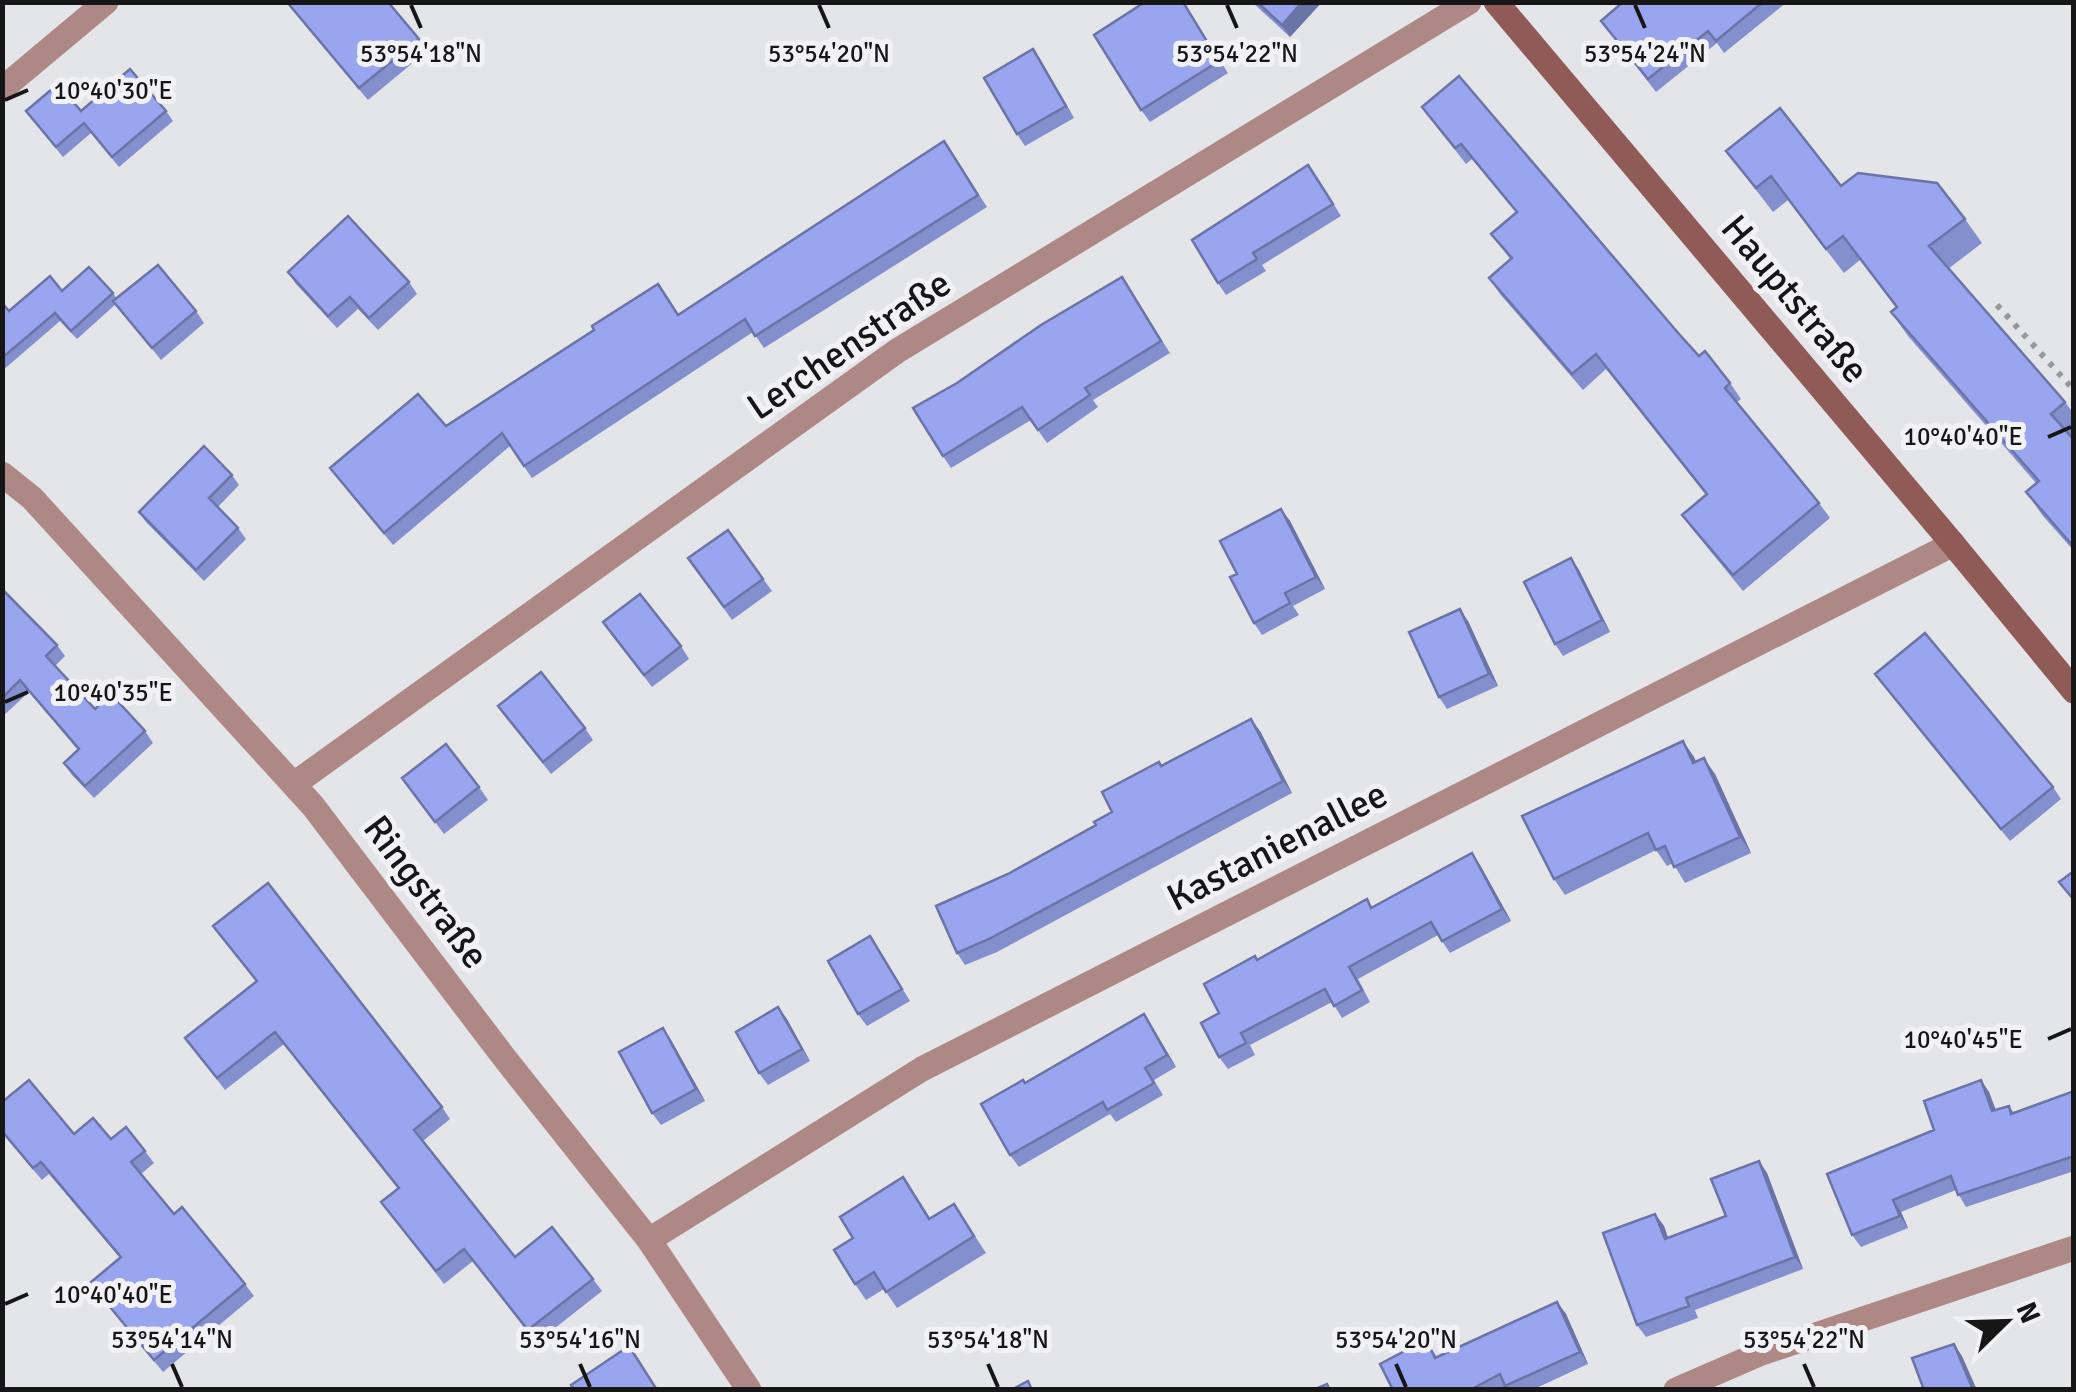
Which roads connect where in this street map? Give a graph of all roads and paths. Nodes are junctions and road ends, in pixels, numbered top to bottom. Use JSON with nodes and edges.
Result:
{"nodes":[{"id":1,"x":106,"y":2,"type":"edge"},
{"id":2,"x":1470,"y":2,"type":"edge"},
{"id":3,"x":1496,"y":2,"type":"edge"},
{"id":4,"x":2,"y":88,"type":"edge"},
{"id":5,"x":1996,"y":305,"type":"dead end"},
{"id":6,"x":2074,"y":390,"type":"edge"},
{"id":7,"x":2,"y":474,"type":"edge"},
{"id":8,"x":1953,"y":544,"type":"junction"},
{"id":9,"x":2074,"y":691,"type":"edge"},
{"id":10,"x":294,"y":784,"type":"junction"},
{"id":11,"x":649,"y":1240,"type":"junction"},
{"id":12,"x":2074,"y":1248,"type":"edge"},
{"id":13,"x":750,"y":1390,"type":"edge"},
{"id":14,"x":1676,"y":1390,"type":"edge"}],
"edges":[{"from":1,"to":4,"type":"street"},
{"from":2,"to":10,"type":"street","name":"Lerchenstraße"},
{"from":3,"to":8,"type":"main road","name":"Hauptstraße"},
{"from":5,"to":6,"type":"path"},
{"from":7,"to":10,"type":"street","name":"Ringstraße"},
{"from":8,"to":9,"type":"main road","name":"Hauptstraße"},
{"from":8,"to":11,"type":"street","name":"Kastanienallee"},
{"from":10,"to":11,"type":"street","name":"Ringstraße"},
{"from":11,"to":13,"type":"street","name":"Ringstraße"},
{"from":12,"to":14,"type":"street"}]}
